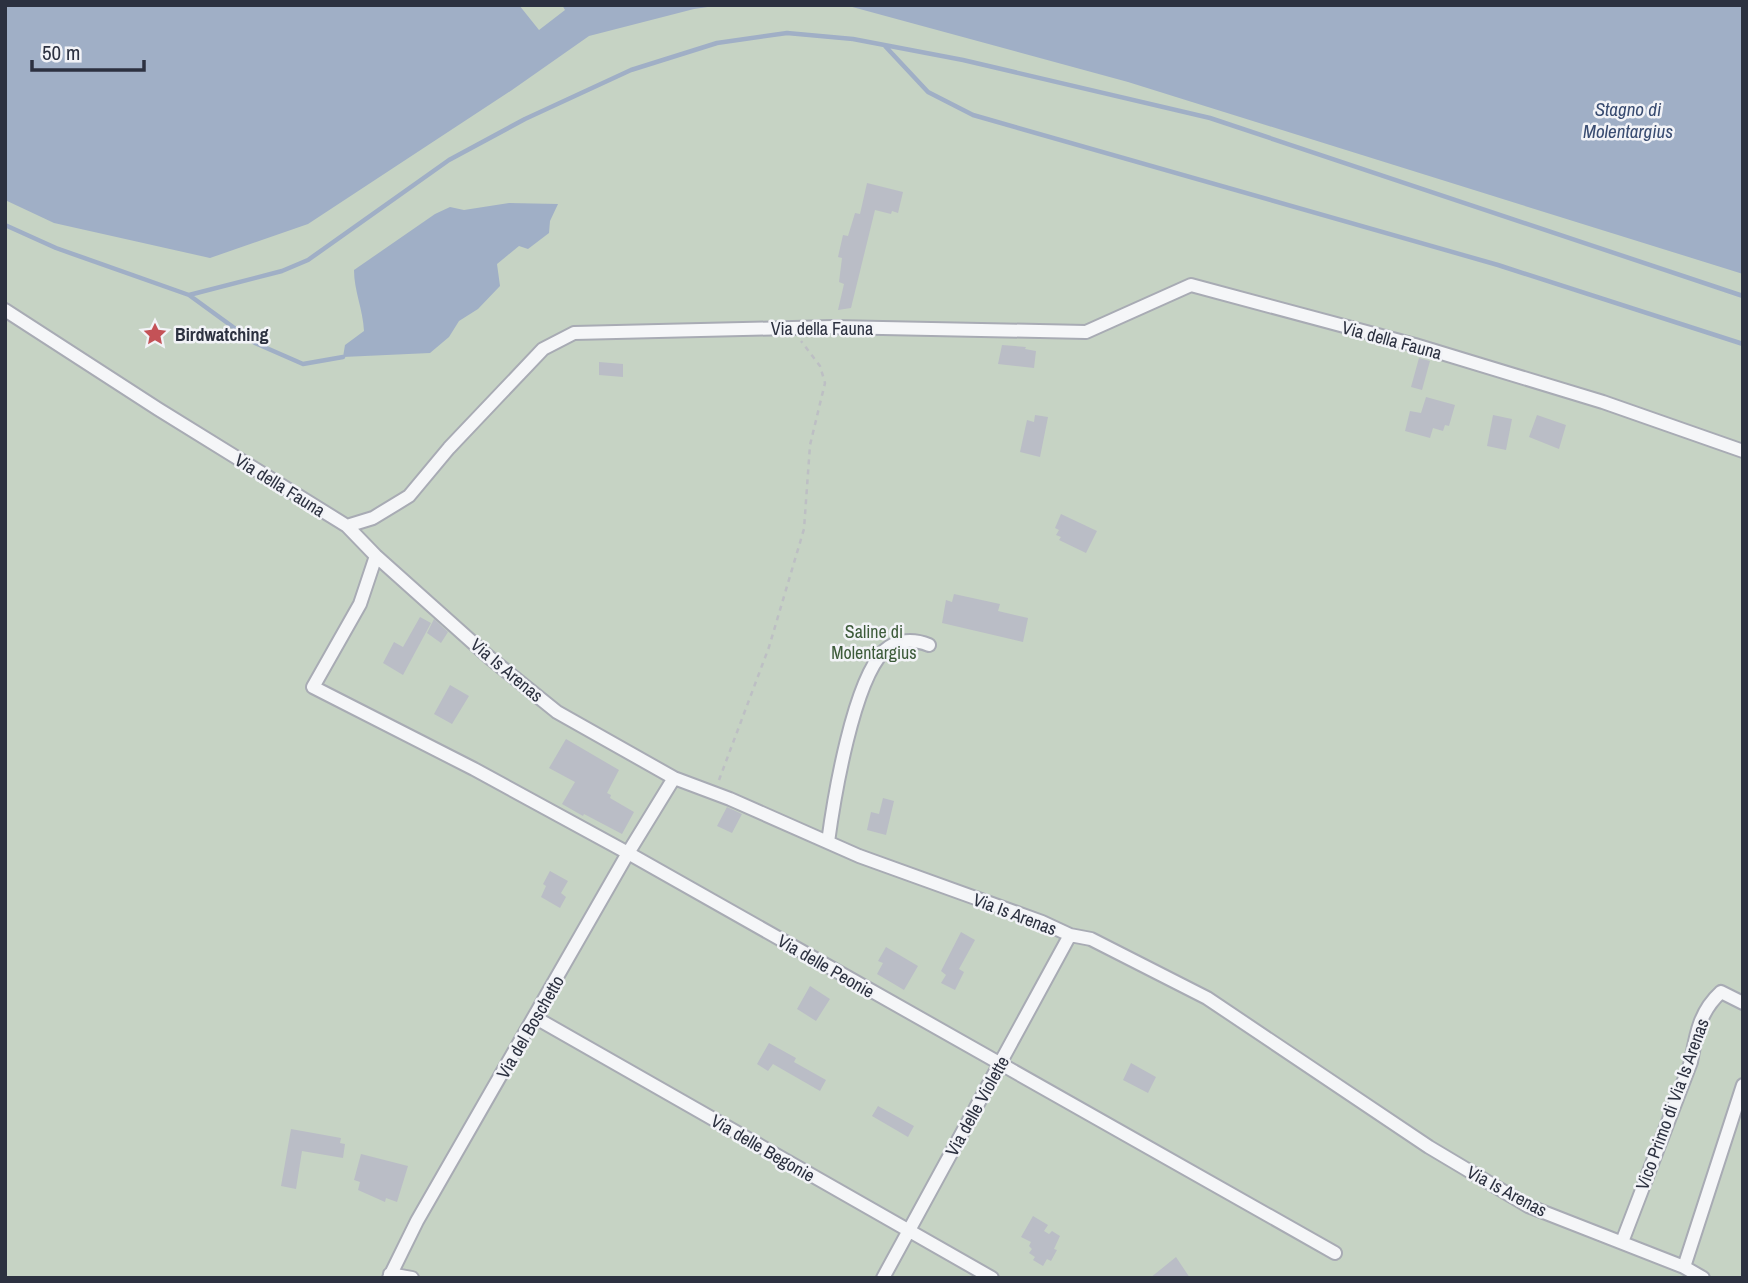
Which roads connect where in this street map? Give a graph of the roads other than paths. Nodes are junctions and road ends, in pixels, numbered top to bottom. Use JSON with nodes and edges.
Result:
{"nodes":[{"id":1,"x":5,"y":310,"type":"edge"},
{"id":2,"x":1743,"y":451,"type":"edge"},
{"id":3,"x":348,"y":526,"type":"junction"},
{"id":4,"x":376,"y":556,"type":"junction"},
{"id":5,"x":929,"y":645,"type":"dead end"},
{"id":6,"x":674,"y":778,"type":"junction"},
{"id":7,"x":828,"y":842,"type":"junction"},
{"id":8,"x":628,"y":853,"type":"junction"},
{"id":9,"x":1070,"y":935,"type":"junction"},
{"id":10,"x":1743,"y":1003,"type":"edge"},
{"id":11,"x":536,"y":1018,"type":"junction"},
{"id":12,"x":1000,"y":1065,"type":"junction"},
{"id":13,"x":1743,"y":1085,"type":"edge"},
{"id":14,"x":908,"y":1231,"type":"junction"},
{"id":15,"x":1622,"y":1242,"type":"junction"},
{"id":16,"x":1335,"y":1253,"type":"dead end"},
{"id":17,"x":1684,"y":1267,"type":"junction"},
{"id":18,"x":390,"y":1276,"type":"edge"},
{"id":19,"x":412,"y":1278,"type":"edge"},
{"id":20,"x":883,"y":1278,"type":"edge"},
{"id":21,"x":992,"y":1278,"type":"edge"},
{"id":22,"x":1703,"y":1278,"type":"edge"}],
"edges":[{"from":1,"to":3,"type":"street","name":"Via della Fauna"},
{"from":2,"to":3,"type":"street","name":"Via della Fauna"},
{"from":3,"to":4,"type":"street","name":"Via Is Arenas"},
{"from":4,"to":6,"type":"street","name":"Via Is Arenas"},
{"from":4,"to":8,"type":"street","name":"Via delle Peonie"},
{"from":5,"to":7,"type":"street"},
{"from":6,"to":7,"type":"street","name":"Via Is Arenas"},
{"from":6,"to":8,"type":"street","name":"Via del Boschetto"},
{"from":7,"to":9,"type":"street","name":"Via Is Arenas"},
{"from":8,"to":11,"type":"street","name":"Via del Boschetto"},
{"from":8,"to":12,"type":"street","name":"Via delle Peonie"},
{"from":9,"to":12,"type":"street","name":"Via delle Violette"},
{"from":9,"to":15,"type":"street","name":"Via Is Arenas"},
{"from":10,"to":15,"type":"street","name":"Vico Primo di Via Is Arenas"},
{"from":11,"to":14,"type":"street","name":"Via delle Begonie"},
{"from":11,"to":18,"type":"street","name":"Via del Boschetto"},
{"from":12,"to":14,"type":"street","name":"Via delle Violette"},
{"from":12,"to":16,"type":"street","name":"Via delle Peonie"},
{"from":13,"to":17,"type":"street"},
{"from":14,"to":20,"type":"street","name":"Via delle Violette"},
{"from":14,"to":21,"type":"street","name":"Via delle Begonie"},
{"from":15,"to":17,"type":"street","name":"Via Is Arenas"},
{"from":17,"to":22,"type":"street","name":"Via Is Arenas"},
{"from":18,"to":19,"type":"street"}]}
